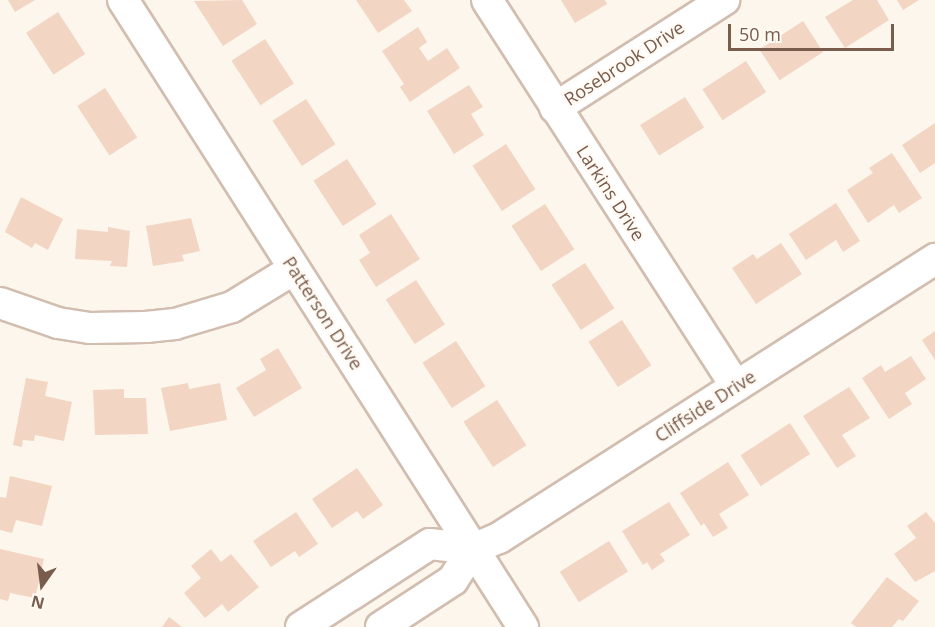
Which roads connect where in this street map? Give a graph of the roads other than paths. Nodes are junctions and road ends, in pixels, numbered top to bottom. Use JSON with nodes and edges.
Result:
{"nodes":[{"id":1,"x":123,"y":0,"type":"edge"},
{"id":2,"x":487,"y":0,"type":"edge"},
{"id":3,"x":724,"y":0,"type":"edge"},
{"id":4,"x":555,"y":108,"type":"junction"},
{"id":5,"x":935,"y":259,"type":"edge"},
{"id":6,"x":294,"y":268,"type":"junction"},
{"id":7,"x":0,"y":303,"type":"edge"},
{"id":8,"x":736,"y":386,"type":"junction"},
{"id":9,"x":473,"y":549,"type":"junction"},
{"id":10,"x":301,"y":627,"type":"edge"},
{"id":11,"x":381,"y":627,"type":"edge"},
{"id":12,"x":522,"y":627,"type":"edge"}],
"edges":[{"from":1,"to":6,"type":"street","name":"Patterson Drive"},
{"from":2,"to":4,"type":"street","name":"Larkins Drive"},
{"from":3,"to":4,"type":"street","name":"Rosebrook Drive"},
{"from":4,"to":8,"type":"street","name":"Larkins Drive"},
{"from":5,"to":8,"type":"street","name":"Cliffside Drive"},
{"from":6,"to":7,"type":"street"},
{"from":6,"to":9,"type":"street","name":"Patterson Drive"},
{"from":8,"to":9,"type":"street","name":"Cliffside Drive"},
{"from":9,"to":10,"type":"street"},
{"from":9,"to":11,"type":"street"},
{"from":9,"to":12,"type":"street","name":"Patterson Drive"}]}
